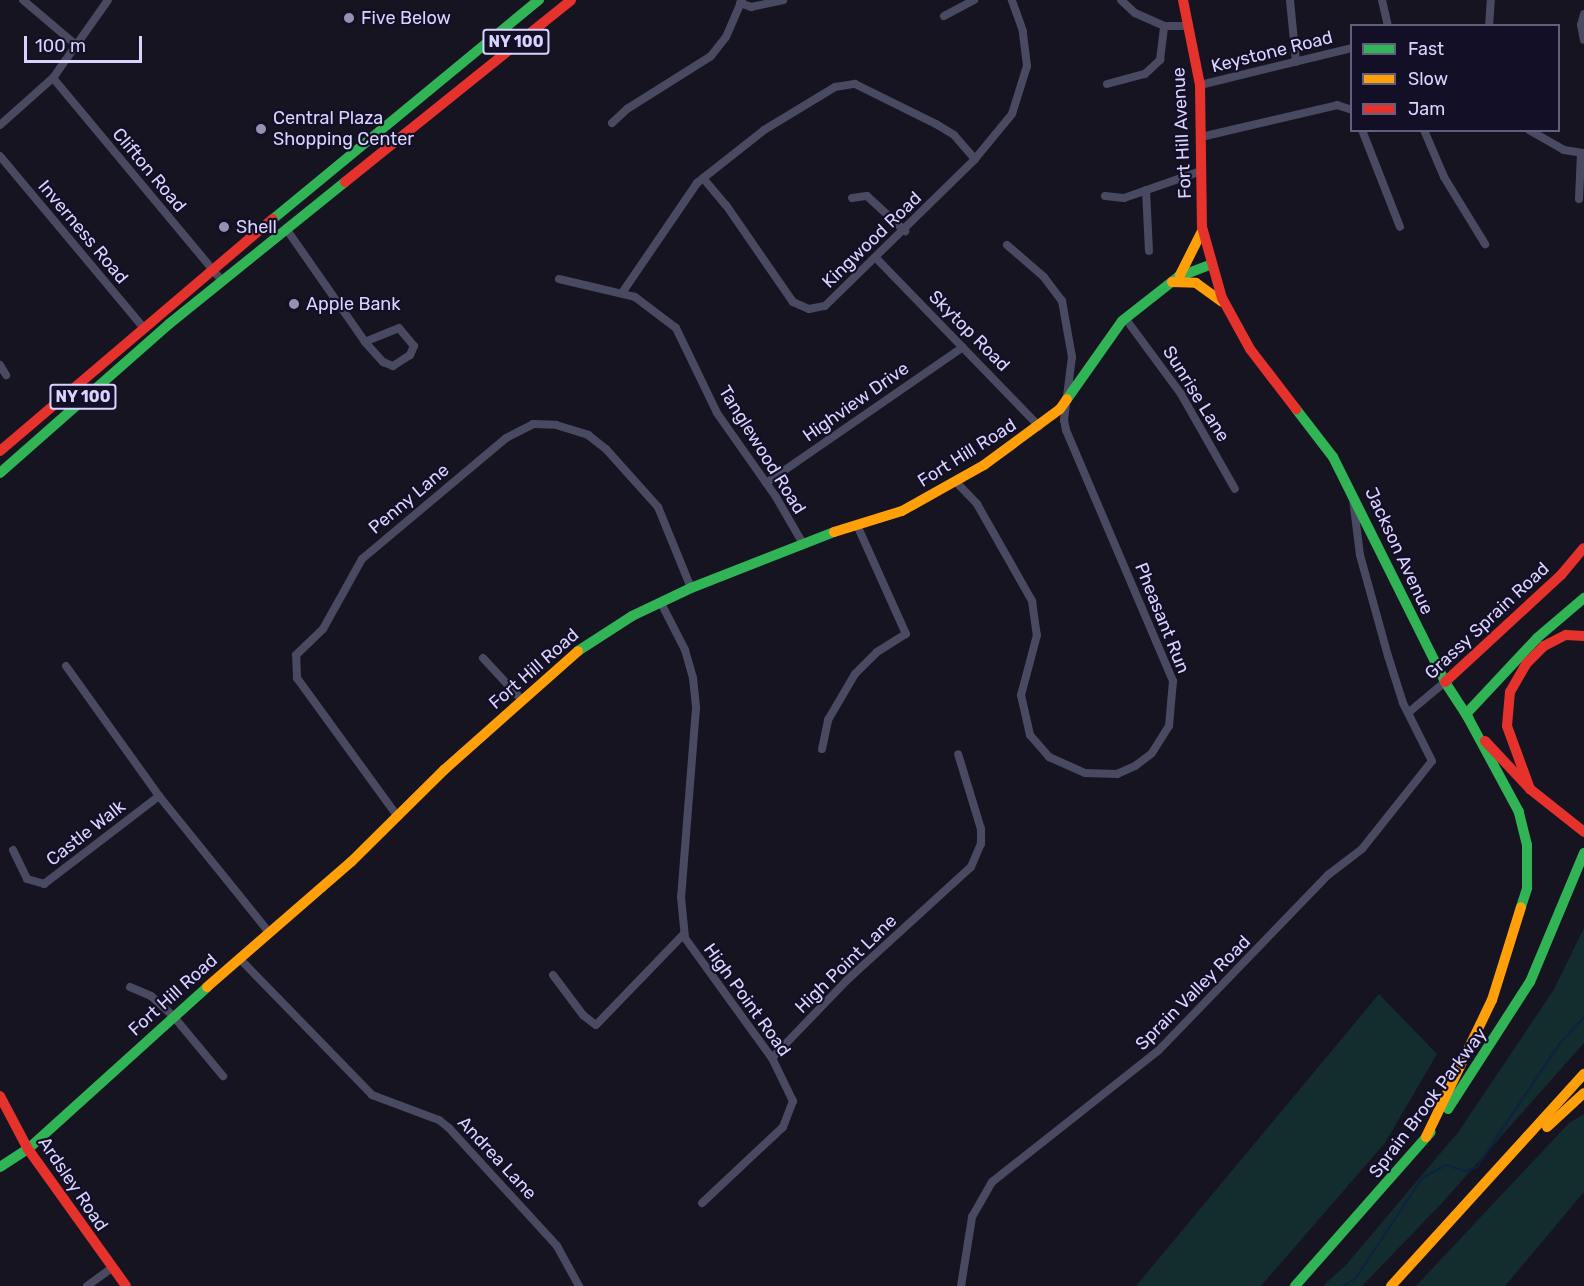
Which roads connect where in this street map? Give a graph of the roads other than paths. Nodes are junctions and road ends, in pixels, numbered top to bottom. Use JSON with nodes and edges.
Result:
{"nodes":[{"id":1,"x":23,"y":0,"type":"edge"},
{"id":2,"x":108,"y":0,"type":"edge"},
{"id":3,"x":539,"y":0,"type":"edge"},
{"id":4,"x":571,"y":0,"type":"edge"},
{"id":5,"x":783,"y":0,"type":"edge"},
{"id":6,"x":974,"y":0,"type":"edge"},
{"id":7,"x":1012,"y":0,"type":"edge"},
{"id":8,"x":1121,"y":0,"type":"edge"},
{"id":9,"x":1183,"y":0,"type":"edge"},
{"id":10,"x":1290,"y":0,"type":"edge"},
{"id":11,"x":1382,"y":0,"type":"edge"},
{"id":12,"x":1491,"y":0,"type":"edge"},
{"id":13,"x":741,"y":2,"type":"edge"},
{"id":14,"x":1584,"y":14,"type":"edge"},
{"id":15,"x":944,"y":16,"type":"dead end"},
{"id":16,"x":1388,"y":24,"type":"edge"},
{"id":17,"x":1489,"y":24,"type":"edge"},
{"id":18,"x":1164,"y":26,"type":"junction"},
{"id":19,"x":1189,"y":26,"type":"junction"},
{"id":20,"x":1584,"y":40,"type":"edge"},
{"id":21,"x":76,"y":45,"type":"junction"},
{"id":22,"x":1350,"y":49,"type":"edge"},
{"id":23,"x":1296,"y":63,"type":"junction"},
{"id":24,"x":450,"y":71,"type":"junction"},
{"id":25,"x":52,"y":78,"type":"junction"},
{"id":26,"x":1107,"y":84,"type":"dead end"},
{"id":27,"x":462,"y":85,"type":"junction"},
{"id":28,"x":1200,"y":85,"type":"junction"},
{"id":29,"x":1350,"y":109,"type":"edge"},
{"id":30,"x":612,"y":123,"type":"dead end"},
{"id":31,"x":0,"y":125,"type":"edge"},
{"id":32,"x":1363,"y":132,"type":"edge"},
{"id":33,"x":1425,"y":132,"type":"edge"},
{"id":34,"x":1532,"y":132,"type":"edge"},
{"id":35,"x":1201,"y":137,"type":"junction"},
{"id":36,"x":1582,"y":153,"type":"edge"},
{"id":37,"x":0,"y":156,"type":"edge"},
{"id":38,"x":975,"y":159,"type":"junction"},
{"id":39,"x":1201,"y":171,"type":"junction"},
{"id":40,"x":703,"y":178,"type":"junction"},
{"id":41,"x":1146,"y":190,"type":"junction"},
{"id":42,"x":1105,"y":196,"type":"dead end"},
{"id":43,"x":852,"y":198,"type":"dead end"},
{"id":44,"x":1579,"y":200,"type":"dead end"},
{"id":45,"x":1400,"y":226,"type":"dead end"},
{"id":46,"x":1202,"y":227,"type":"junction"},
{"id":47,"x":288,"y":230,"type":"junction"},
{"id":48,"x":905,"y":231,"type":"junction"},
{"id":49,"x":1485,"y":244,"type":"dead end"},
{"id":50,"x":1007,"y":245,"type":"dead end"},
{"id":51,"x":1149,"y":251,"type":"dead end"},
{"id":52,"x":877,"y":259,"type":"junction"},
{"id":53,"x":1210,"y":265,"type":"junction"},
{"id":54,"x":213,"y":269,"type":"junction"},
{"id":55,"x":560,"y":279,"type":"dead end"},
{"id":56,"x":1175,"y":280,"type":"junction"},
{"id":57,"x":222,"y":281,"type":"junction"},
{"id":58,"x":622,"y":293,"type":"junction"},
{"id":59,"x":1224,"y":304,"type":"junction"},
{"id":60,"x":1125,"y":318,"type":"junction"},
{"id":61,"x":143,"y":327,"type":"junction"},
{"id":62,"x":365,"y":342,"type":"junction"},
{"id":63,"x":963,"y":347,"type":"junction"},
{"id":64,"x":0,"y":366,"type":"edge"},
{"id":65,"x":6,"y":375,"type":"dead end"},
{"id":66,"x":1066,"y":401,"type":"junction"},
{"id":67,"x":1039,"y":426,"type":"junction"},
{"id":68,"x":0,"y":451,"type":"edge"},
{"id":69,"x":0,"y":473,"type":"edge"},
{"id":70,"x":955,"y":482,"type":"junction"},
{"id":71,"x":766,"y":483,"type":"junction"},
{"id":72,"x":1235,"y":489,"type":"dead end"},
{"id":73,"x":1353,"y":491,"type":"junction"},
{"id":74,"x":858,"y":527,"type":"junction"},
{"id":75,"x":802,"y":542,"type":"junction"},
{"id":76,"x":1584,"y":548,"type":"edge"},
{"id":77,"x":691,"y":588,"type":"junction"},
{"id":78,"x":1584,"y":598,"type":"edge"},
{"id":79,"x":661,"y":603,"type":"junction"},
{"id":80,"x":1584,"y":636,"type":"edge"},
{"id":81,"x":483,"y":658,"type":"dead end"},
{"id":82,"x":66,"y":666,"type":"dead end"},
{"id":83,"x":1445,"y":682,"type":"junction"},
{"id":84,"x":522,"y":699,"type":"junction"},
{"id":85,"x":1408,"y":713,"type":"junction"},
{"id":86,"x":1466,"y":714,"type":"junction"},
{"id":87,"x":822,"y":749,"type":"dead end"},
{"id":88,"x":958,"y":754,"type":"dead end"},
{"id":89,"x":1530,"y":789,"type":"junction"},
{"id":90,"x":159,"y":796,"type":"junction"},
{"id":91,"x":398,"y":817,"type":"junction"},
{"id":92,"x":1582,"y":830,"type":"edge"},
{"id":93,"x":13,"y":850,"type":"dead end"},
{"id":94,"x":1584,"y":853,"type":"edge"},
{"id":95,"x":268,"y":931,"type":"junction"},
{"id":96,"x":684,"y":934,"type":"junction"},
{"id":97,"x":239,"y":958,"type":"junction"},
{"id":98,"x":553,"y":975,"type":"dead end"},
{"id":99,"x":130,"y":987,"type":"dead end"},
{"id":100,"x":174,"y":1017,"type":"junction"},
{"id":101,"x":772,"y":1058,"type":"junction"},
{"id":102,"x":1584,"y":1074,"type":"edge"},
{"id":103,"x":223,"y":1076,"type":"dead end"},
{"id":104,"x":1584,"y":1093,"type":"edge"},
{"id":105,"x":0,"y":1096,"type":"edge"},
{"id":106,"x":1426,"y":1137,"type":"junction"},
{"id":107,"x":28,"y":1149,"type":"junction"},
{"id":108,"x":0,"y":1167,"type":"edge"},
{"id":109,"x":1480,"y":1190,"type":"junction"},
{"id":110,"x":702,"y":1203,"type":"dead end"},
{"id":111,"x":112,"y":1268,"type":"junction"},
{"id":112,"x":87,"y":1286,"type":"edge"},
{"id":113,"x":126,"y":1286,"type":"edge"},
{"id":114,"x":579,"y":1286,"type":"edge"},
{"id":115,"x":961,"y":1286,"type":"edge"},
{"id":116,"x":1295,"y":1286,"type":"edge"},
{"id":117,"x":1392,"y":1286,"type":"edge"}],
"edges":[{"from":1,"to":21,"type":"street"},
{"from":2,"to":21,"type":"street"},
{"from":3,"to":24,"type":"main road","number":"NY 100"},
{"from":4,"to":27,"type":"main road","number":"NY 100"},
{"from":5,"to":13,"type":"street"},
{"from":6,"to":15,"type":"street"},
{"from":7,"to":38,"type":"street","name":"Kingwood Road"},
{"from":8,"to":18,"type":"street"},
{"from":9,"to":19,"type":"main road","name":"Fort Hill Avenue"},
{"from":10,"to":23,"type":"street"},
{"from":11,"to":16,"type":"street"},
{"from":12,"to":17,"type":"street"},
{"from":13,"to":30,"type":"street"},
{"from":14,"to":20,"type":"street"},
{"from":18,"to":19,"type":"street"},
{"from":18,"to":26,"type":"street"},
{"from":19,"to":28,"type":"main road","name":"Fort Hill Avenue"},
{"from":21,"to":25,"type":"street"},
{"from":22,"to":23,"type":"street","name":"Keystone Road"},
{"from":23,"to":28,"type":"street","name":"Keystone Road"},
{"from":24,"to":27,"type":"street"},
{"from":24,"to":54,"type":"main road","number":"NY 100"},
{"from":25,"to":31,"type":"street"},
{"from":25,"to":54,"type":"street","name":"Clifton Road"},
{"from":27,"to":47,"type":"main road","number":"NY 100"},
{"from":28,"to":35,"type":"main road","name":"Fort Hill Avenue"},
{"from":29,"to":35,"type":"street"},
{"from":32,"to":45,"type":"street"},
{"from":33,"to":49,"type":"street"},
{"from":34,"to":36,"type":"street"},
{"from":35,"to":39,"type":"main road","name":"Fort Hill Avenue"},
{"from":36,"to":44,"type":"street"},
{"from":37,"to":61,"type":"street","name":"Inverness Road"},
{"from":38,"to":40,"type":"street"},
{"from":38,"to":48,"type":"street","name":"Kingwood Road"},
{"from":39,"to":41,"type":"street"},
{"from":39,"to":46,"type":"main road","name":"Fort Hill Avenue"},
{"from":40,"to":52,"type":"street","name":"Kingwood Road"},
{"from":40,"to":58,"type":"street"},
{"from":41,"to":42,"type":"street"},
{"from":41,"to":51,"type":"street"},
{"from":43,"to":48,"type":"street"},
{"from":46,"to":53,"type":"main road","name":"Fort Hill Avenue"},
{"from":46,"to":56,"type":"main road"},
{"from":47,"to":57,"type":"main road","number":"NY 100"},
{"from":47,"to":62,"type":"street"},
{"from":48,"to":52,"type":"street","name":"Kingwood Road"},
{"from":50,"to":66,"type":"street","name":"Pheasant Run"},
{"from":52,"to":63,"type":"street","name":"Skytop Road"},
{"from":53,"to":56,"type":"main road","name":"Fort Hill Road"},
{"from":53,"to":59,"type":"main road","name":"Jackson Avenue"},
{"from":54,"to":57,"type":"street","name":"Clifton Road"},
{"from":54,"to":61,"type":"main road","number":"NY 100"},
{"from":55,"to":58,"type":"street","name":"Tanglewood Road"},
{"from":56,"to":59,"type":"main road"},
{"from":56,"to":60,"type":"main road","name":"Fort Hill Road"},
{"from":57,"to":69,"type":"main road","number":"NY 100"},
{"from":58,"to":71,"type":"street","name":"Tanglewood Road"},
{"from":59,"to":73,"type":"main road","name":"Jackson Avenue"},
{"from":60,"to":66,"type":"main road","name":"Fort Hill Road"},
{"from":60,"to":72,"type":"street","name":"Sunrise Lane"},
{"from":61,"to":68,"type":"main road","number":"NY 100"},
{"from":62,"to":62,"type":"street"},
{"from":63,"to":67,"type":"street","name":"Skytop Road"},
{"from":63,"to":71,"type":"street","name":"Highview Drive"},
{"from":64,"to":65,"type":"street"},
{"from":66,"to":67,"type":"main road","name":"Fort Hill Road"},
{"from":66,"to":70,"type":"street","name":"Pheasant Run"},
{"from":67,"to":70,"type":"main road","name":"Fort Hill Road"},
{"from":70,"to":74,"type":"main road","name":"Fort Hill Road"},
{"from":71,"to":75,"type":"street","name":"Tanglewood Road"},
{"from":73,"to":83,"type":"main road","name":"Jackson Avenue"},
{"from":73,"to":85,"type":"street"},
{"from":74,"to":75,"type":"main road","name":"Fort Hill Road"},
{"from":74,"to":87,"type":"street"},
{"from":75,"to":77,"type":"main road","name":"Fort Hill Road"},
{"from":76,"to":83,"type":"main road","name":"Grassy Sprain Road"},
{"from":77,"to":79,"type":"main road","name":"Fort Hill Road"},
{"from":77,"to":91,"type":"street","name":"Penny Lane"},
{"from":78,"to":86,"type":"main road"},
{"from":79,"to":84,"type":"main road","name":"Fort Hill Road"},
{"from":79,"to":96,"type":"street","name":"High Point Road"},
{"from":80,"to":89,"type":"main road"},
{"from":81,"to":84,"type":"street"},
{"from":82,"to":90,"type":"street"},
{"from":83,"to":85,"type":"street","name":"Grassy Sprain Road"},
{"from":83,"to":86,"type":"main road","name":"Jackson Avenue"},
{"from":84,"to":91,"type":"main road","name":"Fort Hill Road"},
{"from":85,"to":115,"type":"street","name":"Sprain Valley Road"},
{"from":86,"to":89,"type":"main road","name":"Jackson Avenue"},
{"from":86,"to":106,"type":"main road"},
{"from":88,"to":101,"type":"street","name":"High Point Lane"},
{"from":89,"to":92,"type":"main road","name":"Jackson Avenue"},
{"from":90,"to":93,"type":"street","name":"Castle Walk"},
{"from":90,"to":95,"type":"street"},
{"from":91,"to":95,"type":"main road","name":"Fort Hill Road"},
{"from":94,"to":106,"type":"main road","name":"Sprain Brook Parkway"},
{"from":95,"to":97,"type":"main road","name":"Fort Hill Road"},
{"from":96,"to":98,"type":"street"},
{"from":96,"to":101,"type":"street","name":"High Point Road"},
{"from":97,"to":100,"type":"main road","name":"Fort Hill Road"},
{"from":97,"to":114,"type":"street","name":"Andrea Lane"},
{"from":99,"to":100,"type":"street"},
{"from":100,"to":103,"type":"street"},
{"from":100,"to":107,"type":"main road","name":"Fort Hill Road"},
{"from":101,"to":110,"type":"street","name":"High Point Road"},
{"from":102,"to":109,"type":"main road"},
{"from":104,"to":109,"type":"main road"},
{"from":105,"to":107,"type":"main road","name":"Ardsley Road"},
{"from":106,"to":116,"type":"main road","name":"Sprain Brook Parkway"},
{"from":107,"to":108,"type":"main road","name":"Fort Hill Road"},
{"from":107,"to":111,"type":"main road","name":"Ardsley Road"},
{"from":109,"to":117,"type":"main road"},
{"from":111,"to":112,"type":"street"},
{"from":111,"to":113,"type":"main road","name":"Ardsley Road"}]}
